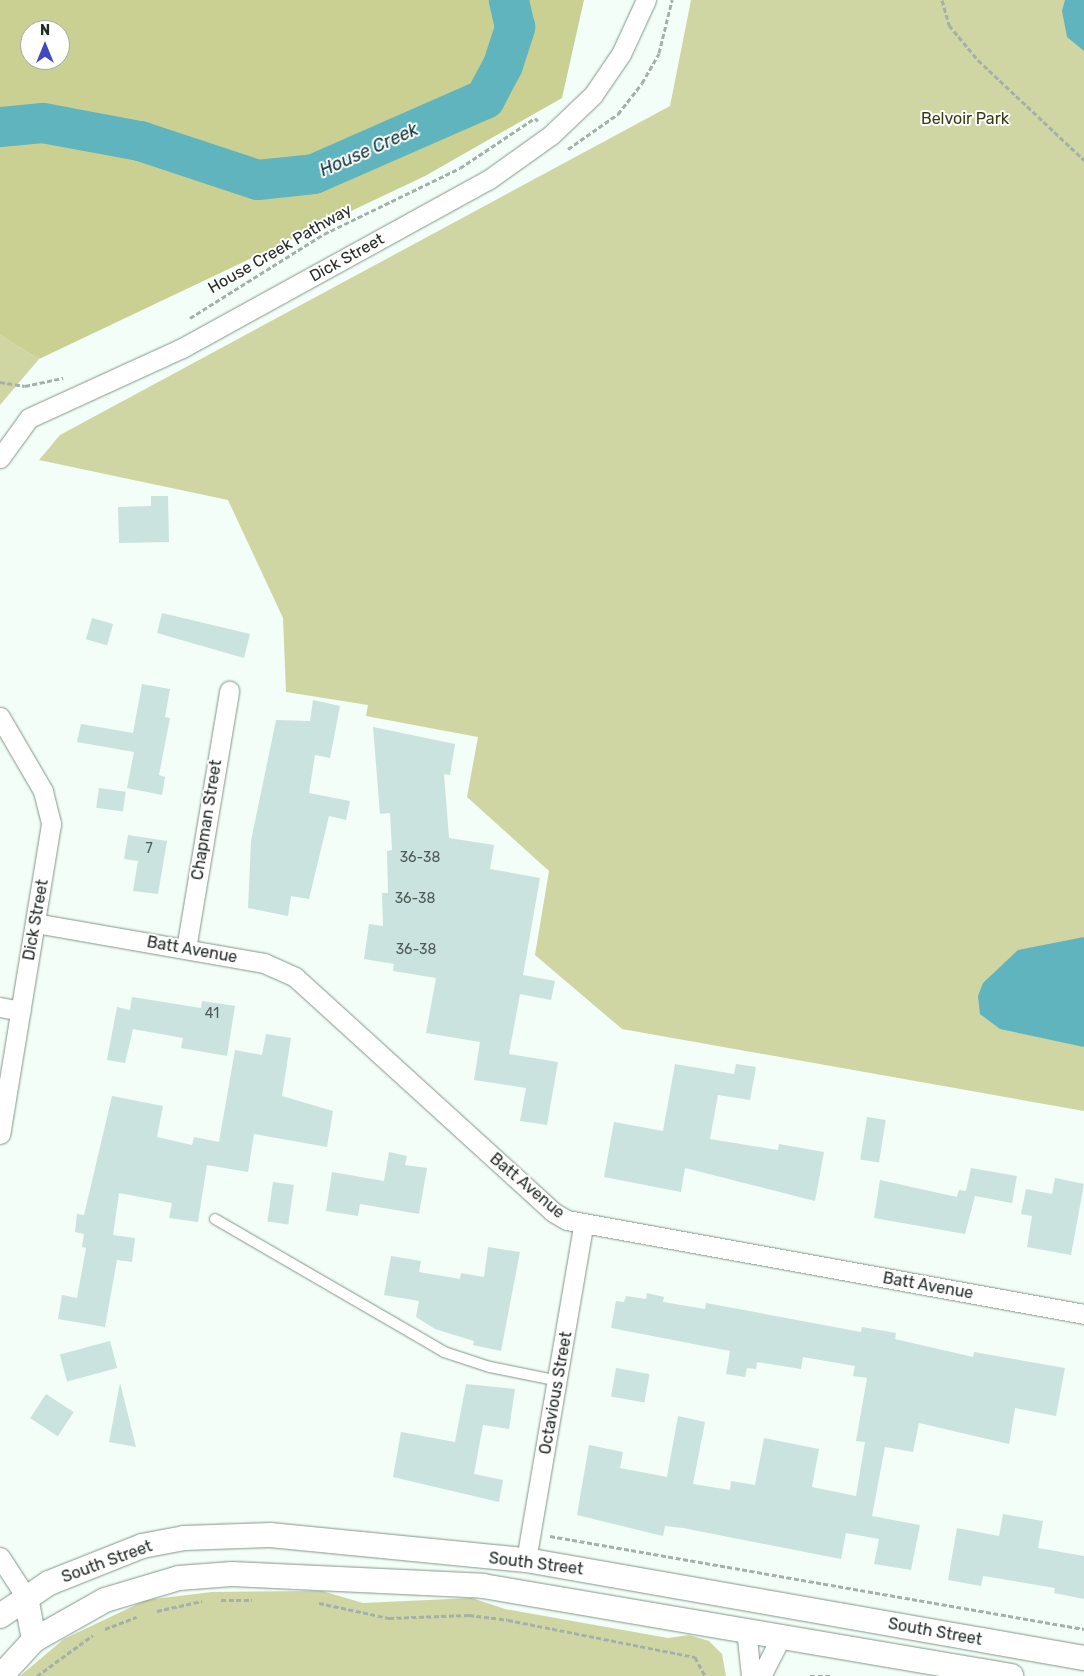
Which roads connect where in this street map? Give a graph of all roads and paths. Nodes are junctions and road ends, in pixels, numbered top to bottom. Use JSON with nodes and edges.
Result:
{"nodes":[{"id":1,"x":646,"y":0,"type":"edge"},
{"id":2,"x":672,"y":0,"type":"edge"},
{"id":3,"x":942,"y":0,"type":"edge"},
{"id":4,"x":535,"y":118,"type":"dead end"},
{"id":5,"x":565,"y":151,"type":"dead end"},
{"id":6,"x":1084,"y":160,"type":"edge"},
{"id":7,"x":182,"y":323,"type":"dead end"},
{"id":8,"x":72,"y":374,"type":"dead end"},
{"id":9,"x":0,"y":382,"type":"edge"},
{"id":10,"x":0,"y":458,"type":"edge"},
{"id":11,"x":229,"y":691,"type":"dead end"},
{"id":12,"x":0,"y":717,"type":"edge"},
{"id":13,"x":35,"y":923,"type":"junction"},
{"id":14,"x":186,"y":949,"type":"junction"},
{"id":15,"x":0,"y":1007,"type":"edge"},
{"id":16,"x":21,"y":1011,"type":"junction"},
{"id":17,"x":0,"y":1134,"type":"edge"},
{"id":18,"x":214,"y":1219,"type":"dead end"},
{"id":19,"x":583,"y":1225,"type":"junction"},
{"id":20,"x":1084,"y":1314,"type":"edge"},
{"id":21,"x":560,"y":1381,"type":"junction"},
{"id":22,"x":531,"y":1532,"type":"junction"},
{"id":23,"x":0,"y":1557,"type":"edge"},
{"id":24,"x":526,"y":1560,"type":"junction"},
{"id":25,"x":519,"y":1591,"type":"junction"},
{"id":26,"x":26,"y":1597,"type":"junction"},
{"id":27,"x":262,"y":1600,"type":"dead end"},
{"id":28,"x":309,"y":1602,"type":"dead end"},
{"id":29,"x":768,"y":1602,"type":"junction"},
{"id":30,"x":152,"y":1612,"type":"dead end"},
{"id":31,"x":142,"y":1615,"type":"dead end"},
{"id":32,"x":0,"y":1616,"type":"edge"},
{"id":33,"x":746,"y":1629,"type":"junction"},
{"id":34,"x":1084,"y":1629,"type":"edge"},
{"id":35,"x":782,"y":1635,"type":"junction"},
{"id":36,"x":34,"y":1640,"type":"junction"},
{"id":37,"x":1084,"y":1658,"type":"edge"},
{"id":38,"x":1,"y":1676,"type":"edge"},
{"id":39,"x":37,"y":1676,"type":"edge"},
{"id":40,"x":705,"y":1676,"type":"edge"},
{"id":41,"x":751,"y":1676,"type":"edge"},
{"id":42,"x":761,"y":1676,"type":"edge"},
{"id":43,"x":810,"y":1676,"type":"edge"},
{"id":44,"x":830,"y":1676,"type":"edge"},
{"id":45,"x":1010,"y":1676,"type":"edge"}],
"edges":[{"from":1,"to":10,"type":"street","name":"Dick Street"},
{"from":2,"to":5,"type":"path"},
{"from":3,"to":6,"type":"path"},
{"from":4,"to":7,"type":"path","name":"House Creek Pathway"},
{"from":8,"to":9,"type":"path"},
{"from":11,"to":14,"type":"street","name":"Chapman Street"},
{"from":12,"to":13,"type":"street","name":"Dick Street"},
{"from":13,"to":14,"type":"street","name":"Batt Avenue"},
{"from":13,"to":16,"type":"street","name":"Dick Street"},
{"from":14,"to":19,"type":"street","name":"Batt Avenue"},
{"from":15,"to":16,"type":"street"},
{"from":16,"to":17,"type":"street","name":"Dick Street"},
{"from":18,"to":21,"type":"lane"},
{"from":19,"to":20,"type":"street","name":"Batt Avenue"},
{"from":19,"to":21,"type":"street","name":"Octavious Street"},
{"from":21,"to":22,"type":"street","name":"Octavious Street"},
{"from":22,"to":24,"type":"street","name":"Octavious Street"},
{"from":22,"to":34,"type":"path"},
{"from":23,"to":26,"type":"street"},
{"from":24,"to":25,"type":"street"},
{"from":24,"to":26,"type":"street","name":"South Street"},
{"from":24,"to":29,"type":"street","name":"South Street"},
{"from":25,"to":33,"type":"street","name":"South Street"},
{"from":25,"to":36,"type":"street","name":"South Street"},
{"from":26,"to":32,"type":"street","name":"South Street"},
{"from":26,"to":36,"type":"street"},
{"from":27,"to":30,"type":"path"},
{"from":28,"to":40,"type":"path"},
{"from":29,"to":33,"type":"street"},
{"from":29,"to":35,"type":"street"},
{"from":29,"to":37,"type":"street","name":"South Street"},
{"from":31,"to":39,"type":"path"},
{"from":32,"to":36,"type":"street"},
{"from":33,"to":35,"type":"street","name":"South Street"},
{"from":33,"to":41,"type":"street"},
{"from":35,"to":42,"type":"street"},
{"from":35,"to":45,"type":"street","name":"South Street"},
{"from":36,"to":38,"type":"street","name":"South Street"},
{"from":43,"to":44,"type":"path"}]}
